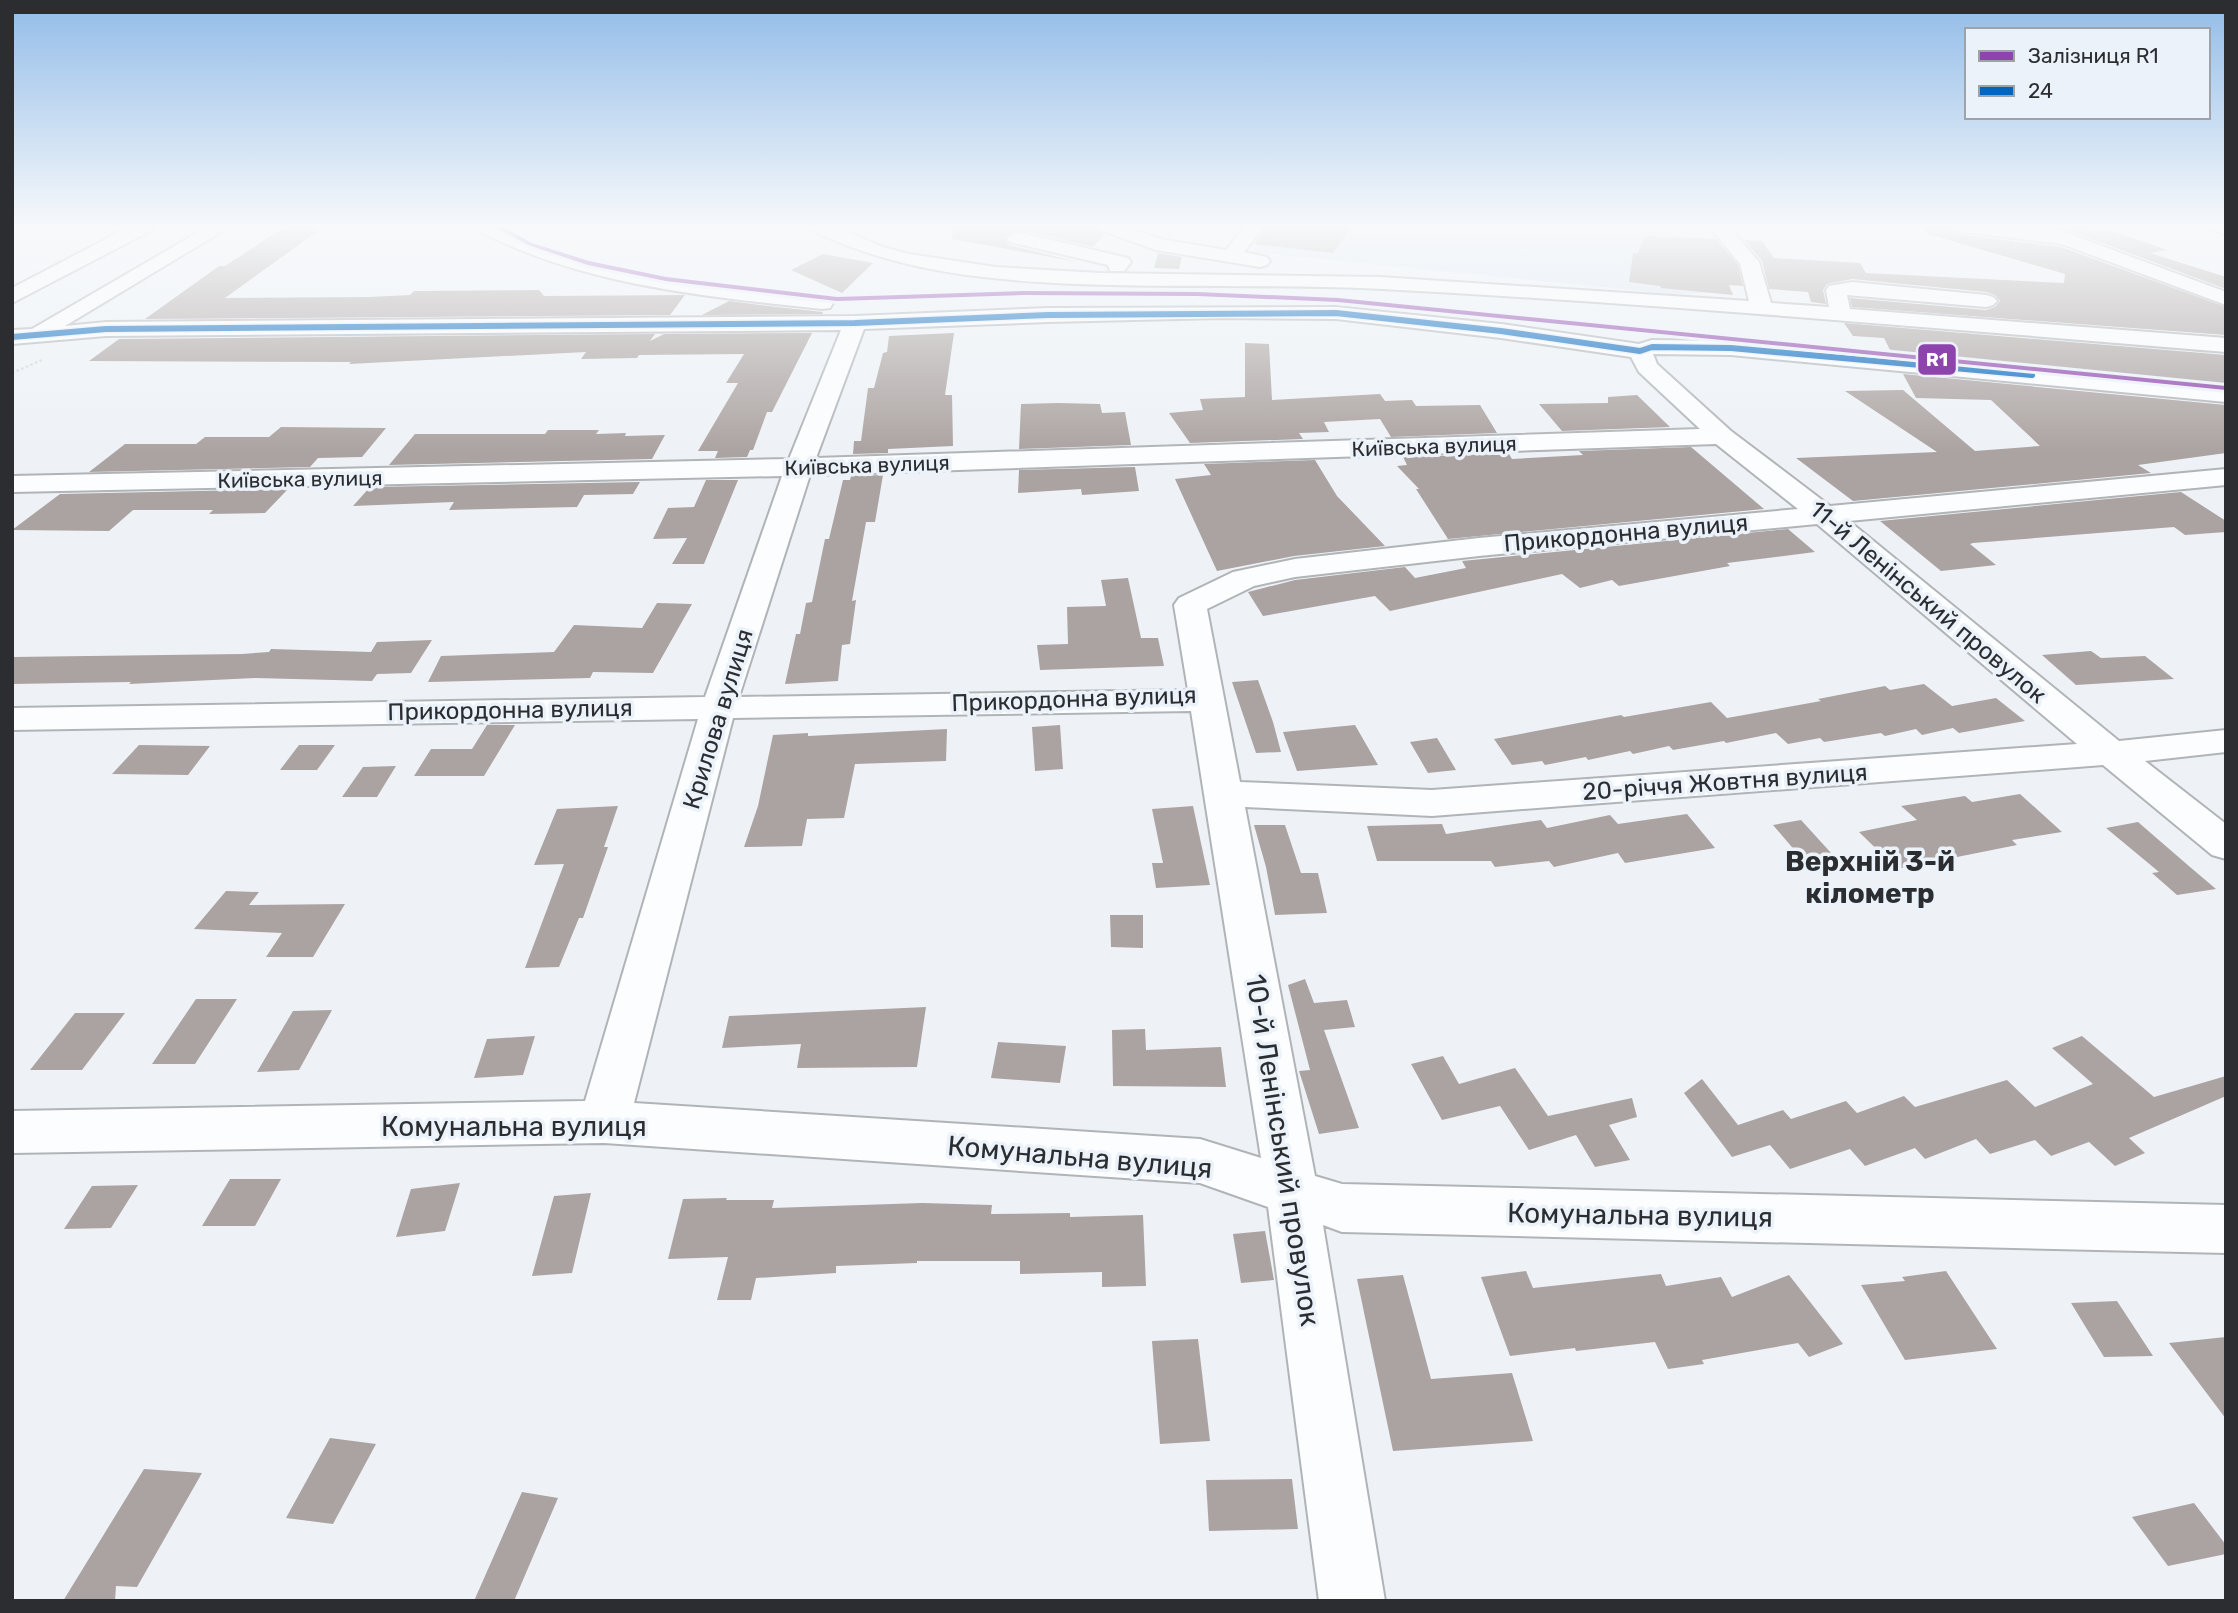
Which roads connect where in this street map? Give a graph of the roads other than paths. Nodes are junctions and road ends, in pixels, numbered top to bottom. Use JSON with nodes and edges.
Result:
{"nodes":[{"id":1,"x":86,"y":301,"type":"edge"},
{"id":2,"x":806,"y":301,"type":"edge"},
{"id":3,"x":1642,"y":301,"type":"edge"},
{"id":4,"x":1760,"y":301,"type":"edge"},
{"id":5,"x":1838,"y":301,"type":"edge"},
{"id":6,"x":1983,"y":301,"type":"edge"},
{"id":7,"x":2000,"y":303,"type":"dead end"},
{"id":8,"x":1702,"y":305,"type":"junction"},
{"id":9,"x":1762,"y":309,"type":"junction"},
{"id":10,"x":2052,"y":310,"type":"dead end"},
{"id":11,"x":1841,"y":315,"type":"junction"},
{"id":12,"x":855,"y":323,"type":"junction"},
{"id":13,"x":2101,"y":335,"type":"junction"},
{"id":14,"x":21,"y":337,"type":"edge"},
{"id":15,"x":2226,"y":345,"type":"edge"},
{"id":16,"x":1646,"y":349,"type":"junction"},
{"id":17,"x":2226,"y":395,"type":"edge"},
{"id":18,"x":1722,"y":436,"type":"junction"},
{"id":19,"x":799,"y":467,"type":"junction"},
{"id":20,"x":2226,"y":477,"type":"edge"},
{"id":21,"x":12,"y":484,"type":"edge"},
{"id":22,"x":1824,"y":515,"type":"junction"},
{"id":23,"x":1207,"y":699,"type":"junction"},
{"id":24,"x":719,"y":706,"type":"junction"},
{"id":25,"x":12,"y":719,"type":"edge"},
{"id":26,"x":2226,"y":741,"type":"edge"},
{"id":27,"x":2111,"y":753,"type":"junction"},
{"id":28,"x":1224,"y":794,"type":"junction"},
{"id":29,"x":2226,"y":845,"type":"edge"},
{"id":30,"x":604,"y":1122,"type":"junction"},
{"id":31,"x":12,"y":1132,"type":"edge"},
{"id":32,"x":1292,"y":1191,"type":"junction"},
{"id":33,"x":2226,"y":1228,"type":"edge"},
{"id":34,"x":1352,"y":1601,"type":"edge"}],
"edges":[{"from":1,"to":14,"type":"street"},
{"from":2,"to":12,"type":"street"},
{"from":3,"to":8,"type":"street"},
{"from":4,"to":9,"type":"street"},
{"from":5,"to":11,"type":"street"},
{"from":6,"to":7,"type":"street"},
{"from":8,"to":9,"type":"street"},
{"from":8,"to":16,"type":"street"},
{"from":9,"to":11,"type":"street"},
{"from":10,"to":13,"type":"street"},
{"from":11,"to":13,"type":"street"},
{"from":12,"to":14,"type":"street"},
{"from":12,"to":16,"type":"street"},
{"from":12,"to":19,"type":"street","name":"Крилова вулиця"},
{"from":13,"to":15,"type":"street"},
{"from":16,"to":17,"type":"street"},
{"from":16,"to":18,"type":"street","name":"11-й Ленінський провулок"},
{"from":18,"to":19,"type":"street","name":"Київська вулиця"},
{"from":18,"to":22,"type":"street","name":"11-й Ленінський провулок"},
{"from":19,"to":21,"type":"street","name":"Київська вулиця"},
{"from":19,"to":24,"type":"street","name":"Крилова вулиця"},
{"from":20,"to":22,"type":"street","name":"Прикордонна вулиця"},
{"from":22,"to":23,"type":"street","name":"Прикордонна вулиця"},
{"from":22,"to":27,"type":"street","name":"11-й Ленінський провулок"},
{"from":23,"to":24,"type":"street","name":"Прикордонна вулиця"},
{"from":23,"to":28,"type":"street","name":"10-й Ленінський провулок"},
{"from":24,"to":25,"type":"street","name":"Прикордонна вулиця"},
{"from":24,"to":30,"type":"street","name":"Крилова вулиця"},
{"from":26,"to":27,"type":"street","name":"20-річчя Жовтня вулиця"},
{"from":27,"to":28,"type":"street","name":"20-річчя Жовтня вулиця"},
{"from":27,"to":29,"type":"street","name":"11-й Ленінський провулок"},
{"from":28,"to":32,"type":"street","name":"10-й Ленінський провулок"},
{"from":30,"to":31,"type":"street","name":"Комунальна вулиця"},
{"from":30,"to":32,"type":"street","name":"Комунальна вулиця"},
{"from":32,"to":33,"type":"street","name":"Комунальна вулиця"},
{"from":32,"to":34,"type":"street","name":"10-й Ленінський провулок"}]}
